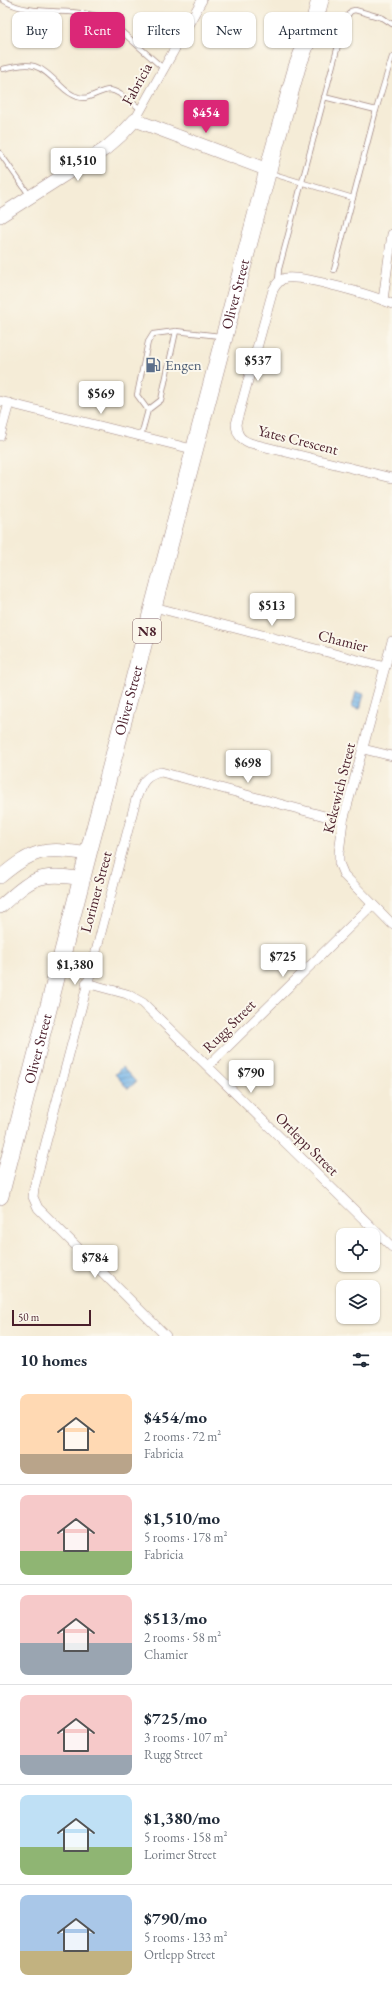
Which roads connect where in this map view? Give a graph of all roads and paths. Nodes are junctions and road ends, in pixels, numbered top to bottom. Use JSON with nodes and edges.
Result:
{"nodes":[{"id":1,"x":3,"y":0,"type":"edge"},
{"id":2,"x":202,"y":0,"type":"edge"},
{"id":3,"x":309,"y":0,"type":"edge"},
{"id":4,"x":320,"y":0,"type":"edge"},
{"id":5,"x":392,"y":24,"type":"edge"},
{"id":6,"x":392,"y":57,"type":"edge"},
{"id":7,"x":297,"y":67,"type":"junction"},
{"id":8,"x":3,"y":69,"type":"dead end"},
{"id":9,"x":164,"y":69,"type":"junction"},
{"id":10,"x":324,"y":97,"type":"junction"},
{"id":11,"x":376,"y":110,"type":"junction"},
{"id":12,"x":138,"y":115,"type":"junction"},
{"id":13,"x":0,"y":153,"type":"edge"},
{"id":14,"x":268,"y":171,"type":"junction"},
{"id":15,"x":301,"y":183,"type":"junction"},
{"id":16,"x":31,"y":198,"type":"junction"},
{"id":17,"x":353,"y":198,"type":"junction"},
{"id":18,"x":1,"y":214,"type":"edge"},
{"id":19,"x":392,"y":234,"type":"edge"},
{"id":20,"x":334,"y":270,"type":"dead end"},
{"id":21,"x":278,"y":282,"type":"junction"},
{"id":22,"x":383,"y":300,"type":"junction"},
{"id":23,"x":392,"y":304,"type":"edge"},
{"id":24,"x":176,"y":331,"type":"junction"},
{"id":25,"x":225,"y":336,"type":"junction"},
{"id":26,"x":4,"y":402,"type":"edge"},
{"id":27,"x":148,"y":410,"type":"junction"},
{"id":28,"x":0,"y":436,"type":"edge"},
{"id":29,"x":141,"y":436,"type":"junction"},
{"id":30,"x":196,"y":450,"type":"junction"},
{"id":31,"x":392,"y":478,"type":"edge"},
{"id":32,"x":154,"y":607,"type":"junction"},
{"id":33,"x":392,"y":641,"type":"edge"},
{"id":34,"x":385,"y":667,"type":"junction"},
{"id":35,"x":363,"y":749,"type":"junction"},
{"id":36,"x":392,"y":756,"type":"edge"},
{"id":37,"x":343,"y":821,"type":"junction"},
{"id":38,"x":88,"y":854,"type":"junction"},
{"id":39,"x":0,"y":877,"type":"edge"},
{"id":40,"x":82,"y":879,"type":"junction"},
{"id":41,"x":372,"y":905,"type":"junction"},
{"id":42,"x":0,"y":907,"type":"edge"},
{"id":43,"x":392,"y":924,"type":"edge"},
{"id":44,"x":86,"y":984,"type":"junction"},
{"id":45,"x":208,"y":1066,"type":"junction"},
{"id":46,"x":0,"y":1196,"type":"edge"},
{"id":47,"x":392,"y":1247,"type":"edge"},
{"id":48,"x":166,"y":1336,"type":"edge"}],
"edges":[{"from":1,"to":9,"type":"lane"},
{"from":2,"to":9,"type":"street","name":"Fabricia"},
{"from":3,"to":7,"type":"highway","name":"Oliver Street","number":"N8"},
{"from":4,"to":7,"type":"highway","name":"Oliver Street","number":"N8"},
{"from":5,"to":10,"type":"lane"},
{"from":6,"to":11,"type":"lane"},
{"from":7,"to":14,"type":"highway","name":"Oliver Street","number":"N8"},
{"from":8,"to":12,"type":"lane"},
{"from":9,"to":12,"type":"street","name":"Fabricia"},
{"from":10,"to":11,"type":"lane"},
{"from":10,"to":15,"type":"lane"},
{"from":11,"to":17,"type":"lane"},
{"from":12,"to":14,"type":"street","name":"Fabricia"},
{"from":12,"to":16,"type":"street","name":"Fabricia"},
{"from":13,"to":16,"type":"lane"},
{"from":14,"to":15,"type":"lane"},
{"from":14,"to":25,"type":"highway","name":"Oliver Street","number":"N8"},
{"from":15,"to":17,"type":"lane"},
{"from":15,"to":21,"type":"lane"},
{"from":16,"to":18,"type":"street","name":"Fabricia"},
{"from":17,"to":20,"type":"lane"},
{"from":19,"to":22,"type":"street"},
{"from":21,"to":22,"type":"street"},
{"from":21,"to":31,"type":"street","name":"Yates Crescent"},
{"from":22,"to":23,"type":"street"},
{"from":24,"to":25,"type":"lane"},
{"from":24,"to":27,"type":"lane"},
{"from":24,"to":27,"type":"lane"},
{"from":25,"to":30,"type":"highway","name":"Oliver Street","number":"N8"},
{"from":26,"to":28,"type":"street"},
{"from":26,"to":29,"type":"street"},
{"from":27,"to":29,"type":"lane"},
{"from":29,"to":30,"type":"street"},
{"from":30,"to":32,"type":"highway","name":"Oliver Street","number":"N8"},
{"from":32,"to":34,"type":"street","name":"Chamier"},
{"from":32,"to":38,"type":"highway","name":"Oliver Street","number":"N8"},
{"from":33,"to":34,"type":"street","name":"Kekewich Street"},
{"from":34,"to":35,"type":"street","name":"Kekewich Street"},
{"from":35,"to":36,"type":"street"},
{"from":35,"to":37,"type":"street","name":"Kekewich Street"},
{"from":37,"to":41,"type":"street","name":"Kekewich Street"},
{"from":37,"to":44,"type":"street","name":"Lorimer Street"},
{"from":38,"to":39,"type":"street"},
{"from":38,"to":40,"type":"highway","name":"Oliver Street","number":"N8"},
{"from":40,"to":42,"type":"street"},
{"from":40,"to":46,"type":"highway","name":"Oliver Street","number":"N8"},
{"from":41,"to":43,"type":"street","name":"Kekewich Street"},
{"from":41,"to":45,"type":"street","name":"Rugg Street"},
{"from":44,"to":45,"type":"street","name":"Ortlepp Street"},
{"from":44,"to":48,"type":"street","name":"Lorimer Street"},
{"from":45,"to":47,"type":"street","name":"Ortlepp Street"}]}
